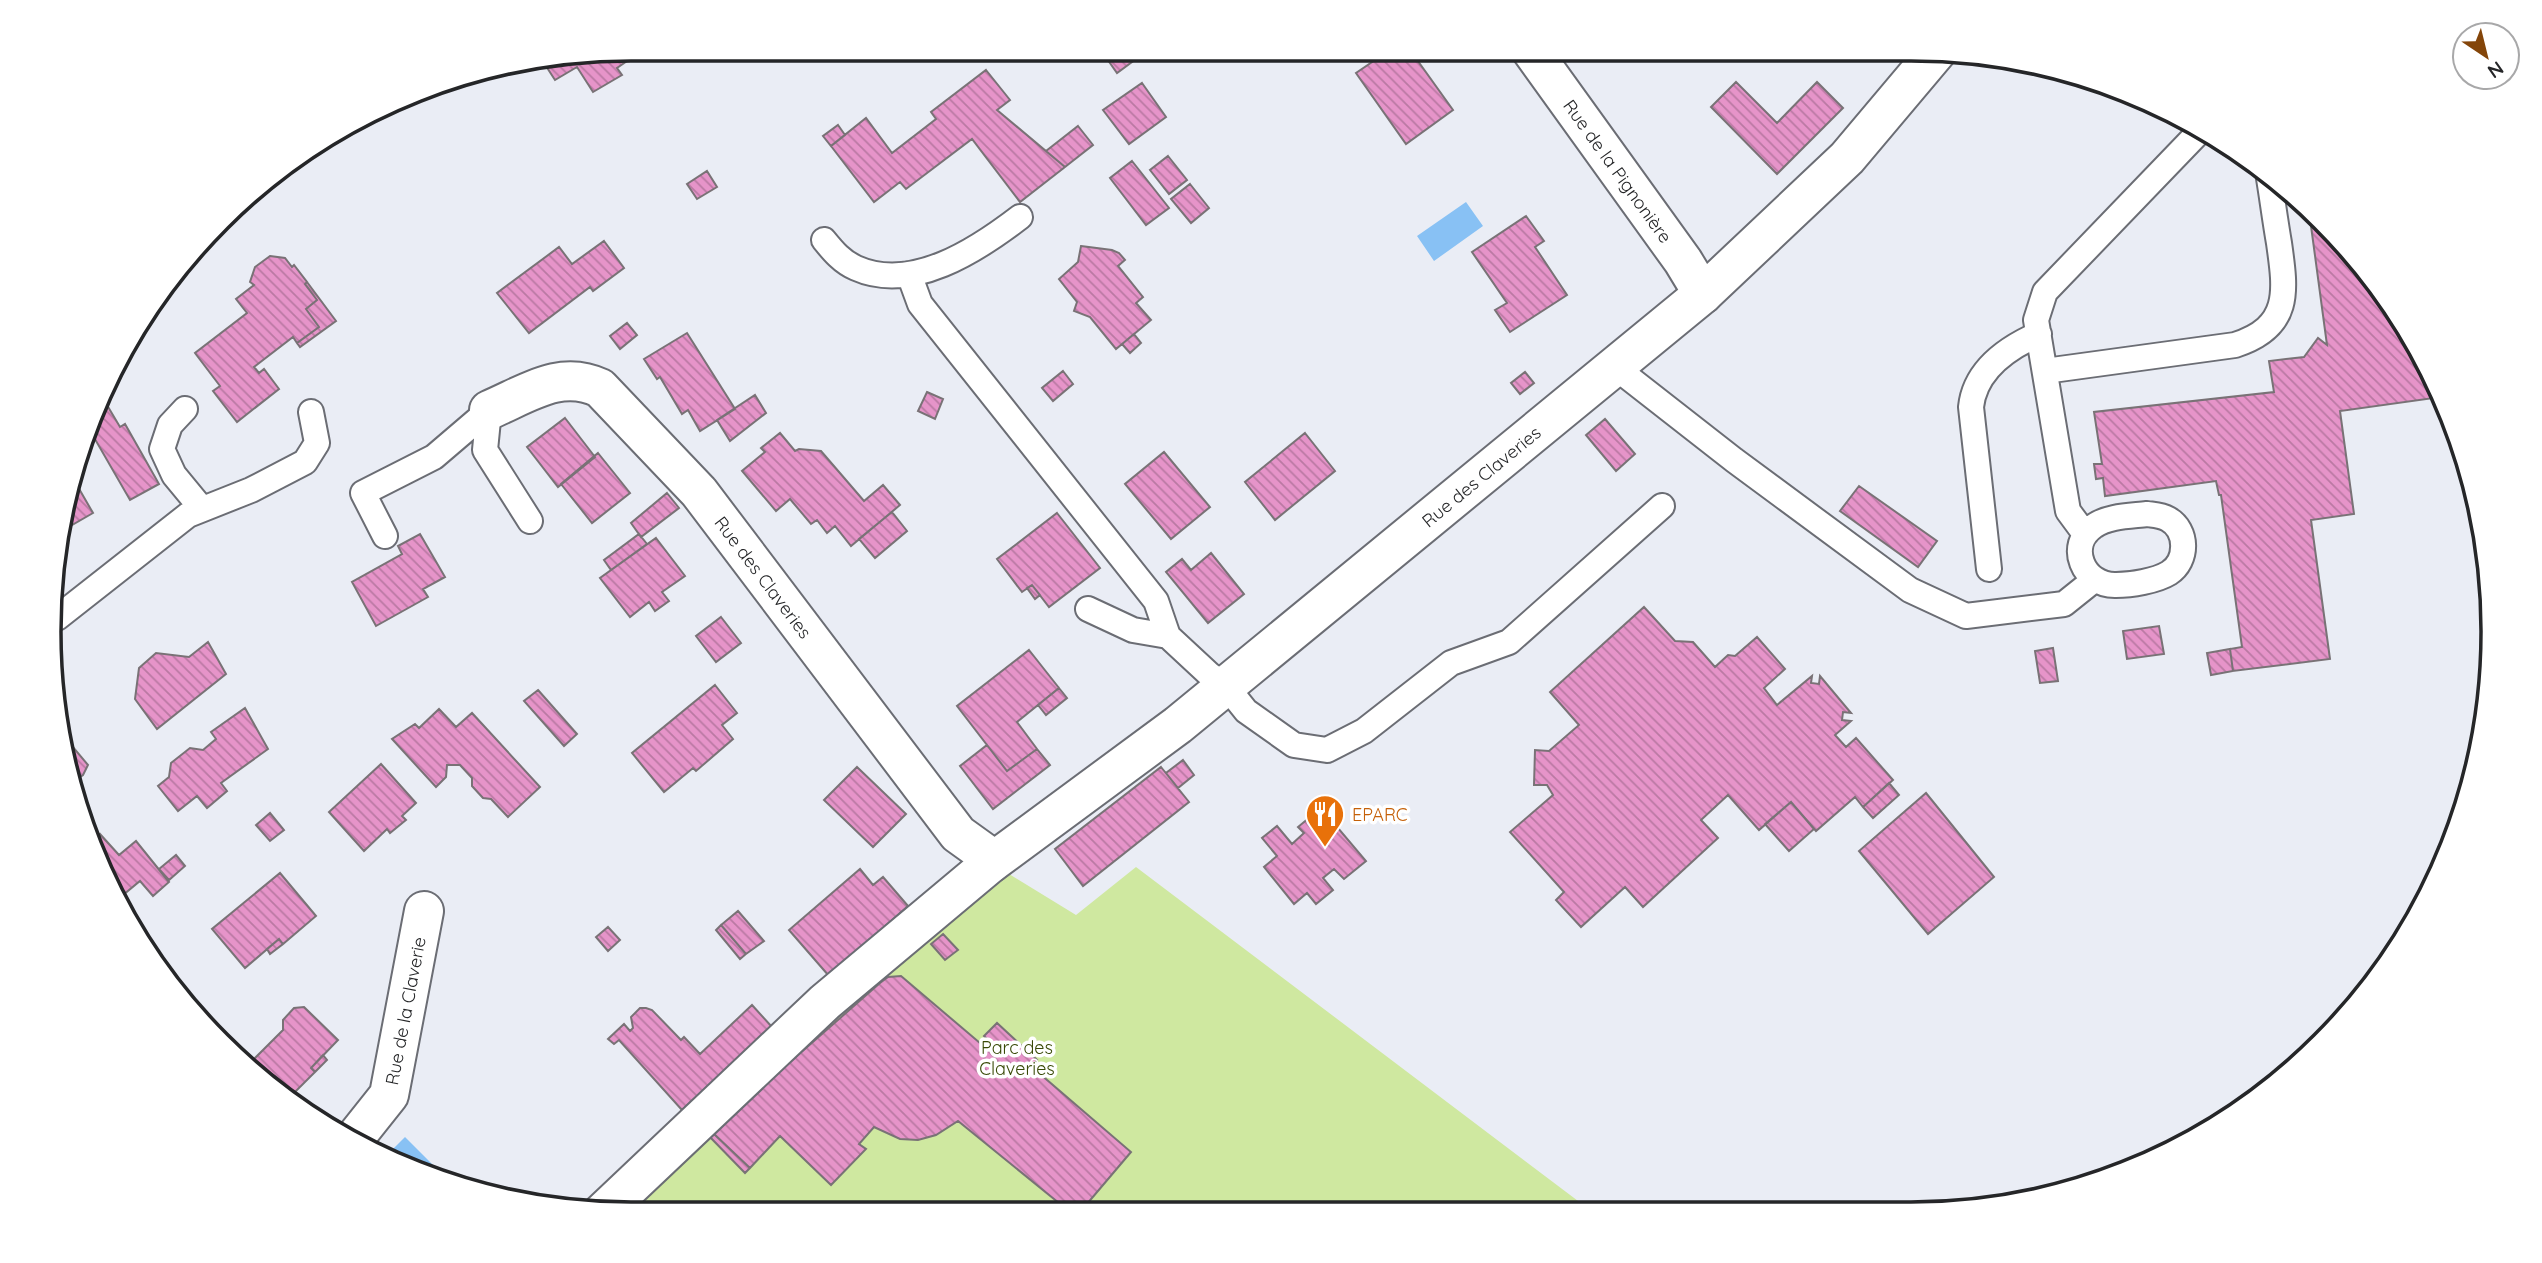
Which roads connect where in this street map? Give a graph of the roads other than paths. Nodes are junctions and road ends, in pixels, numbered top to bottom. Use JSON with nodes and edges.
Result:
{"nodes":[{"id":1,"x":1539,"y":61,"type":"edge"},
{"id":2,"x":1928,"y":61,"type":"edge"},
{"id":3,"x":2194,"y":137,"type":"edge"},
{"id":4,"x":2270,"y":190,"type":"edge"},
{"id":5,"x":1020,"y":217,"type":"dead end"},
{"id":6,"x":824,"y":240,"type":"dead end"},
{"id":7,"x":909,"y":274,"type":"junction"},
{"id":8,"x":1703,"y":294,"type":"junction"},
{"id":9,"x":2039,"y":334,"type":"junction"},
{"id":10,"x":1615,"y":367,"type":"junction"},
{"id":11,"x":2045,"y":371,"type":"junction"},
{"id":12,"x":185,"y":409,"type":"dead end"},
{"id":13,"x":489,"y":410,"type":"junction"},
{"id":14,"x":311,"y":412,"type":"dead end"},
{"id":15,"x":1662,"y":506,"type":"dead end"},
{"id":16,"x":202,"y":509,"type":"junction"},
{"id":17,"x":530,"y":521,"type":"dead end"},
{"id":18,"x":2085,"y":534,"type":"junction"},
{"id":19,"x":385,"y":536,"type":"dead end"},
{"id":20,"x":1989,"y":569,"type":"dead end"},
{"id":21,"x":2094,"y":580,"type":"junction"},
{"id":22,"x":1088,"y":609,"type":"dead end"},
{"id":23,"x":61,"y":614,"type":"edge"},
{"id":24,"x":1168,"y":636,"type":"junction"},
{"id":25,"x":1226,"y":686,"type":"junction"},
{"id":26,"x":991,"y":863,"type":"junction"},
{"id":27,"x":424,"y":911,"type":"dead end"},
{"id":28,"x":359,"y":1132,"type":"edge"},
{"id":29,"x":614,"y":1202,"type":"edge"}],
"edges":[{"from":1,"to":8,"type":"street","name":"Rue de la Pignonière"},
{"from":2,"to":8,"type":"street","name":"Rue des Claveries"},
{"from":3,"to":9,"type":"lane"},
{"from":4,"to":11,"type":"lane"},
{"from":5,"to":7,"type":"lane"},
{"from":6,"to":7,"type":"lane"},
{"from":7,"to":24,"type":"lane"},
{"from":8,"to":10,"type":"street","name":"Rue des Claveries"},
{"from":9,"to":11,"type":"lane"},
{"from":9,"to":20,"type":"lane"},
{"from":10,"to":21,"type":"lane"},
{"from":10,"to":25,"type":"street","name":"Rue des Claveries"},
{"from":11,"to":18,"type":"lane"},
{"from":12,"to":16,"type":"lane"},
{"from":13,"to":17,"type":"lane"},
{"from":13,"to":19,"type":"lane"},
{"from":13,"to":26,"type":"street","name":"Rue des Claveries"},
{"from":14,"to":16,"type":"lane"},
{"from":15,"to":25,"type":"lane"},
{"from":16,"to":23,"type":"lane"},
{"from":18,"to":21,"type":"lane"},
{"from":18,"to":21,"type":"lane"},
{"from":22,"to":24,"type":"lane"},
{"from":24,"to":25,"type":"lane"},
{"from":25,"to":26,"type":"street","name":"Rue des Claveries"},
{"from":26,"to":29,"type":"street","name":"Rue des Claveries"},
{"from":27,"to":28,"type":"street","name":"Rue de la Claverie"}]}
